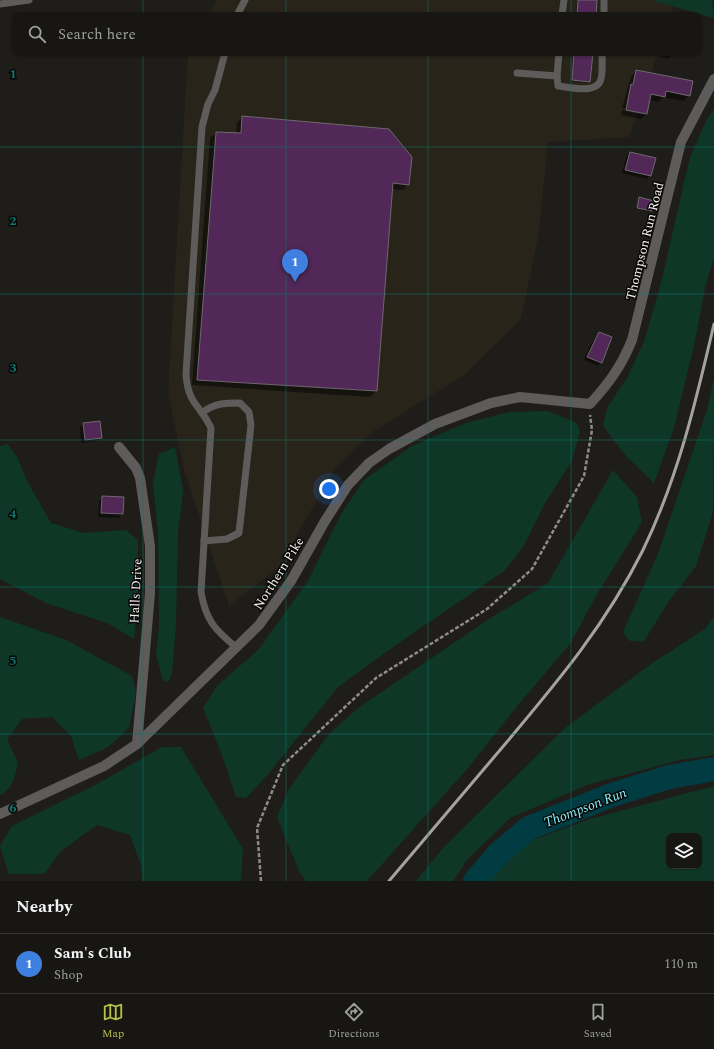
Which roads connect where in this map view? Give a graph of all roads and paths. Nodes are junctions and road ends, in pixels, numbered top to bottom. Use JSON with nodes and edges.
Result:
{"nodes":[{"id":1,"x":29,"y":0,"type":"edge"},
{"id":2,"x":245,"y":0,"type":"edge"},
{"id":3,"x":564,"y":0,"type":"edge"},
{"id":4,"x":604,"y":0,"type":"edge"},
{"id":5,"x":0,"y":4,"type":"edge"},
{"id":6,"x":238,"y":12,"type":"edge"},
{"id":7,"x":562,"y":12,"type":"edge"},
{"id":8,"x":604,"y":12,"type":"edge"},
{"id":9,"x":225,"y":56,"type":"edge"},
{"id":10,"x":559,"y":56,"type":"edge"},
{"id":11,"x":602,"y":56,"type":"edge"},
{"id":12,"x":517,"y":73,"type":"dead end"},
{"id":13,"x":557,"y":76,"type":"junction"},
{"id":14,"x":714,"y":79,"type":"edge"},
{"id":15,"x":590,"y":404,"type":"junction"},
{"id":16,"x":202,"y":414,"type":"junction"},
{"id":17,"x":119,"y":447,"type":"dead end"},
{"id":18,"x":204,"y":541,"type":"junction"},
{"id":19,"x":236,"y":648,"type":"junction"},
{"id":20,"x":137,"y":744,"type":"junction"},
{"id":21,"x":0,"y":814,"type":"edge"},
{"id":22,"x":261,"y":881,"type":"edge"}],
"edges":[{"from":1,"to":5,"type":"lane"},
{"from":2,"to":6,"type":"lane"},
{"from":3,"to":7,"type":"lane"},
{"from":4,"to":8,"type":"lane"},
{"from":9,"to":16,"type":"lane"},
{"from":10,"to":13,"type":"lane"},
{"from":11,"to":13,"type":"lane"},
{"from":12,"to":13,"type":"lane"},
{"from":14,"to":15,"type":"street","name":"Thompson Run Road"},
{"from":15,"to":19,"type":"street","name":"Northern Pike"},
{"from":15,"to":22,"type":"path"},
{"from":16,"to":18,"type":"lane"},
{"from":16,"to":18,"type":"lane"},
{"from":17,"to":20,"type":"street","name":"Halls Drive"},
{"from":18,"to":19,"type":"lane"},
{"from":19,"to":20,"type":"street","name":"Northern Pike"},
{"from":20,"to":21,"type":"street","name":"Northern Pike"}]}
